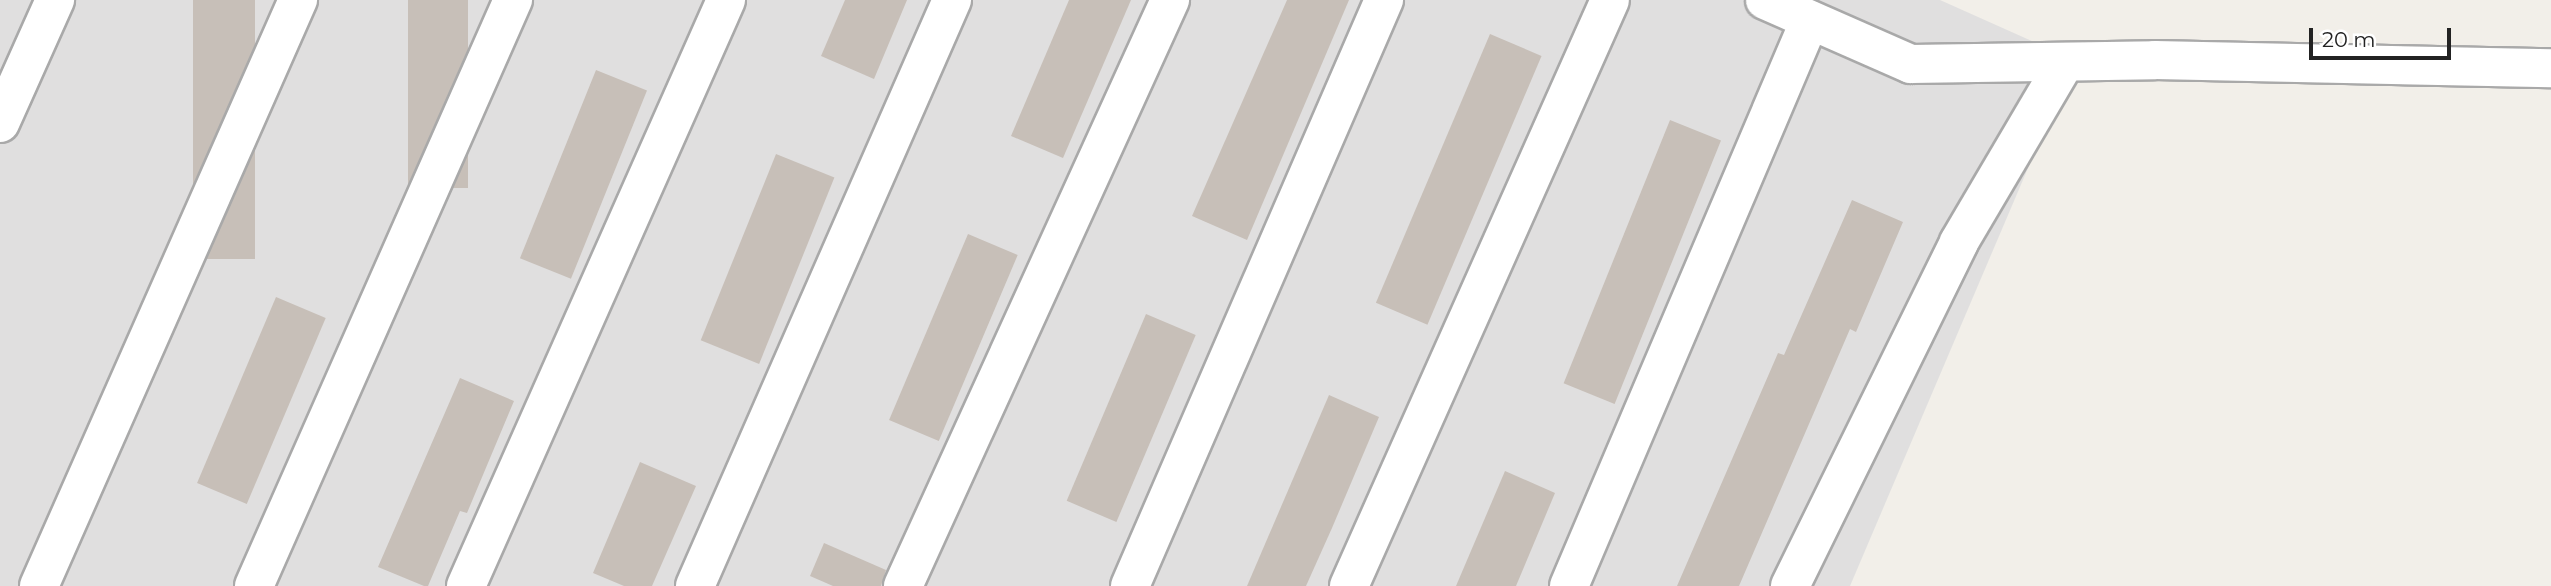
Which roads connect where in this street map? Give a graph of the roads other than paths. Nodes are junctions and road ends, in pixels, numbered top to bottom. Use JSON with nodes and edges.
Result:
{"nodes":[{"id":1,"x":55,"y":0,"type":"edge"},
{"id":2,"x":298,"y":0,"type":"edge"},
{"id":3,"x":513,"y":0,"type":"edge"},
{"id":4,"x":726,"y":0,"type":"edge"},
{"id":5,"x":952,"y":0,"type":"edge"},
{"id":6,"x":1170,"y":0,"type":"edge"},
{"id":7,"x":1384,"y":0,"type":"edge"},
{"id":8,"x":1610,"y":0,"type":"edge"},
{"id":9,"x":1765,"y":0,"type":"edge"},
{"id":10,"x":1810,"y":19,"type":"junction"},
{"id":11,"x":2064,"y":64,"type":"junction"},
{"id":12,"x":2551,"y":68,"type":"edge"},
{"id":13,"x":0,"y":123,"type":"edge"},
{"id":14,"x":39,"y":586,"type":"edge"},
{"id":15,"x":254,"y":586,"type":"edge"},
{"id":16,"x":466,"y":586,"type":"edge"},
{"id":17,"x":695,"y":586,"type":"edge"},
{"id":18,"x":903,"y":586,"type":"edge"},
{"id":19,"x":1130,"y":586,"type":"edge"},
{"id":20,"x":1349,"y":586,"type":"edge"},
{"id":21,"x":1569,"y":586,"type":"edge"},
{"id":22,"x":1790,"y":586,"type":"edge"}],
"edges":[{"from":1,"to":13,"type":"street"},
{"from":2,"to":14,"type":"street"},
{"from":3,"to":15,"type":"street"},
{"from":4,"to":16,"type":"street"},
{"from":5,"to":17,"type":"street"},
{"from":6,"to":18,"type":"street"},
{"from":7,"to":19,"type":"street"},
{"from":8,"to":20,"type":"street"},
{"from":9,"to":10,"type":"street"},
{"from":10,"to":11,"type":"street"},
{"from":10,"to":21,"type":"street"},
{"from":11,"to":12,"type":"street"},
{"from":11,"to":22,"type":"street"}]}
